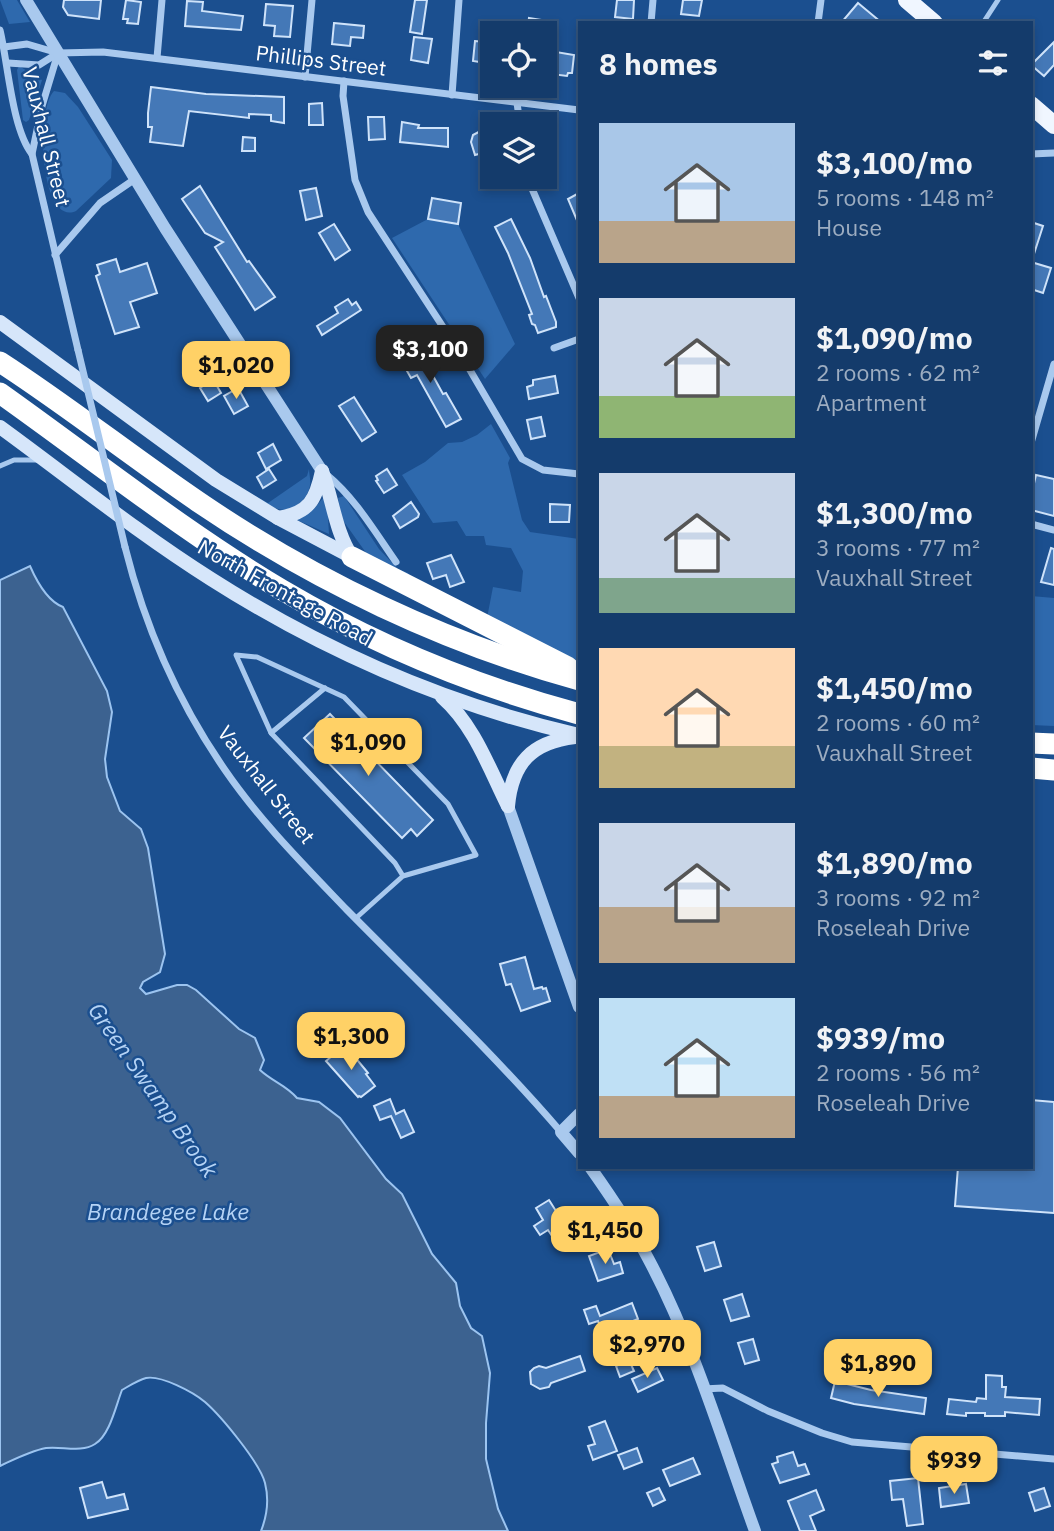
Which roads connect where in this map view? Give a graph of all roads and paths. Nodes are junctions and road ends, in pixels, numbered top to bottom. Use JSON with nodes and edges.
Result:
{"nodes":[{"id":1,"x":26,"y":0,"type":"edge"},
{"id":2,"x":162,"y":0,"type":"edge"},
{"id":3,"x":312,"y":0,"type":"edge"},
{"id":4,"x":459,"y":0,"type":"edge"},
{"id":5,"x":653,"y":0,"type":"edge"},
{"id":6,"x":821,"y":0,"type":"edge"},
{"id":7,"x":907,"y":0,"type":"edge"},
{"id":8,"x":998,"y":0,"type":"edge"},
{"id":9,"x":651,"y":21,"type":"edge"},
{"id":10,"x":818,"y":21,"type":"edge"},
{"id":11,"x":932,"y":21,"type":"edge"},
{"id":12,"x":984,"y":21,"type":"edge"},
{"id":13,"x":0,"y":30,"type":"edge"},
{"id":14,"x":4,"y":47,"type":"junction"},
{"id":15,"x":58,"y":53,"type":"junction"},
{"id":16,"x":157,"y":58,"type":"junction"},
{"id":17,"x":8,"y":63,"type":"junction"},
{"id":18,"x":305,"y":76,"type":"junction"},
{"id":19,"x":344,"y":81,"type":"junction"},
{"id":20,"x":452,"y":94,"type":"junction"},
{"id":21,"x":517,"y":103,"type":"junction"},
{"id":22,"x":1033,"y":107,"type":"edge"},
{"id":23,"x":578,"y":110,"type":"edge"},
{"id":24,"x":518,"y":112,"type":"edge"},
{"id":25,"x":1054,"y":125,"type":"edge"},
{"id":26,"x":1054,"y":153,"type":"edge"},
{"id":27,"x":32,"y":154,"type":"junction"},
{"id":28,"x":1033,"y":154,"type":"edge"},
{"id":29,"x":135,"y":178,"type":"junction"},
{"id":30,"x":532,"y":189,"type":"edge"},
{"id":31,"x":55,"y":255,"type":"junction"},
{"id":32,"x":578,"y":296,"type":"edge"},
{"id":33,"x":0,"y":322,"type":"edge"},
{"id":34,"x":578,"y":339,"type":"edge"},
{"id":35,"x":554,"y":348,"type":"dead end"},
{"id":36,"x":0,"y":362,"type":"edge"},
{"id":37,"x":1054,"y":364,"type":"edge"},
{"id":38,"x":0,"y":393,"type":"edge"},
{"id":39,"x":0,"y":428,"type":"edge"},
{"id":40,"x":1033,"y":436,"type":"edge"},
{"id":41,"x":47,"y":462,"type":"junction"},
{"id":42,"x":0,"y":466,"type":"edge"},
{"id":43,"x":322,"y":471,"type":"junction"},
{"id":44,"x":578,"y":474,"type":"edge"},
{"id":45,"x":278,"y":518,"type":"junction"},
{"id":46,"x":1033,"y":525,"type":"edge"},
{"id":47,"x":1054,"y":530,"type":"edge"},
{"id":48,"x":352,"y":557,"type":"junction"},
{"id":49,"x":396,"y":562,"type":"dead end"},
{"id":50,"x":578,"y":672,"type":"edge"},
{"id":51,"x":578,"y":680,"type":"edge"},
{"id":52,"x":325,"y":688,"type":"junction"},
{"id":53,"x":436,"y":693,"type":"junction"},
{"id":54,"x":578,"y":714,"type":"edge"},
{"id":55,"x":271,"y":733,"type":"junction"},
{"id":56,"x":578,"y":736,"type":"edge"},
{"id":57,"x":578,"y":736,"type":"edge"},
{"id":58,"x":1033,"y":743,"type":"edge"},
{"id":59,"x":1054,"y":744,"type":"edge"},
{"id":60,"x":1033,"y":768,"type":"edge"},
{"id":61,"x":1054,"y":769,"type":"edge"},
{"id":62,"x":508,"y":806,"type":"junction"},
{"id":63,"x":403,"y":876,"type":"junction"},
{"id":64,"x":356,"y":918,"type":"junction"},
{"id":65,"x":578,"y":1004,"type":"edge"},
{"id":66,"x":578,"y":1115,"type":"edge"},
{"id":67,"x":561,"y":1132,"type":"junction"},
{"id":68,"x":578,"y":1152,"type":"edge"},
{"id":69,"x":591,"y":1169,"type":"edge"},
{"id":70,"x":704,"y":1389,"type":"junction"},
{"id":71,"x":1054,"y":1460,"type":"edge"},
{"id":72,"x":755,"y":1531,"type":"edge"}],
"edges":[{"from":1,"to":15,"type":"street","name":"Vauxhall Street"},
{"from":2,"to":16,"type":"street"},
{"from":3,"to":18,"type":"street"},
{"from":4,"to":20,"type":"street"},
{"from":5,"to":9,"type":"street"},
{"from":6,"to":10,"type":"street"},
{"from":7,"to":11,"type":"main road"},
{"from":8,"to":12,"type":"lane"},
{"from":13,"to":14,"type":"street","name":"Vauxhall Street"},
{"from":14,"to":15,"type":"street","name":"Phillips Street"},
{"from":14,"to":17,"type":"street","name":"Vauxhall Street"},
{"from":15,"to":16,"type":"street","name":"Phillips Street"},
{"from":15,"to":17,"type":"street","name":"Phillips Street"},
{"from":15,"to":27,"type":"street"},
{"from":15,"to":29,"type":"street","name":"Vauxhall Street"},
{"from":16,"to":18,"type":"street","name":"Phillips Street"},
{"from":17,"to":27,"type":"street","name":"Vauxhall Street"},
{"from":18,"to":19,"type":"street","name":"Phillips Street"},
{"from":19,"to":20,"type":"street","name":"Phillips Street"},
{"from":19,"to":44,"type":"street"},
{"from":20,"to":21,"type":"street","name":"Phillips Street"},
{"from":21,"to":23,"type":"street","name":"Phillips Street"},
{"from":21,"to":24,"type":"street"},
{"from":22,"to":25,"type":"main road"},
{"from":26,"to":28,"type":"street"},
{"from":27,"to":31,"type":"street","name":"Vauxhall Street"},
{"from":29,"to":31,"type":"street","name":"Vauxhall Street"},
{"from":29,"to":43,"type":"street","name":"Vauxhall Street"},
{"from":30,"to":32,"type":"street"},
{"from":31,"to":64,"type":"street","name":"Vauxhall Street","bridge":true},
{"from":33,"to":45,"type":"main road"},
{"from":34,"to":35,"type":"street"},
{"from":36,"to":51,"type":"highway"},
{"from":37,"to":40,"type":"street"},
{"from":38,"to":54,"type":"highway"},
{"from":39,"to":41,"type":"main road","name":"North Frontage Road"},
{"from":41,"to":42,"type":"lane"},
{"from":41,"to":53,"type":"main road","name":"North Frontage Road"},
{"from":43,"to":45,"type":"main road"},
{"from":43,"to":48,"type":"main road"},
{"from":43,"to":49,"type":"street","name":"Vauxhall Street"},
{"from":45,"to":48,"type":"main road"},
{"from":46,"to":47,"type":"street"},
{"from":48,"to":50,"type":"highway"},
{"from":52,"to":55,"type":"lane"},
{"from":52,"to":55,"type":"lane"},
{"from":52,"to":63,"type":"lane"},
{"from":53,"to":56,"type":"main road","name":"North Frontage Road"},
{"from":53,"to":62,"type":"main road"},
{"from":55,"to":63,"type":"lane"},
{"from":57,"to":62,"type":"main road"},
{"from":58,"to":59,"type":"highway"},
{"from":60,"to":61,"type":"highway"},
{"from":62,"to":65,"type":"street"},
{"from":63,"to":64,"type":"lane"},
{"from":64,"to":67,"type":"street","name":"Vauxhall Street"},
{"from":66,"to":67,"type":"street"},
{"from":67,"to":68,"type":"street","name":"Vauxhall Street"},
{"from":69,"to":70,"type":"street"},
{"from":70,"to":71,"type":"street"},
{"from":70,"to":72,"type":"street"}]}
